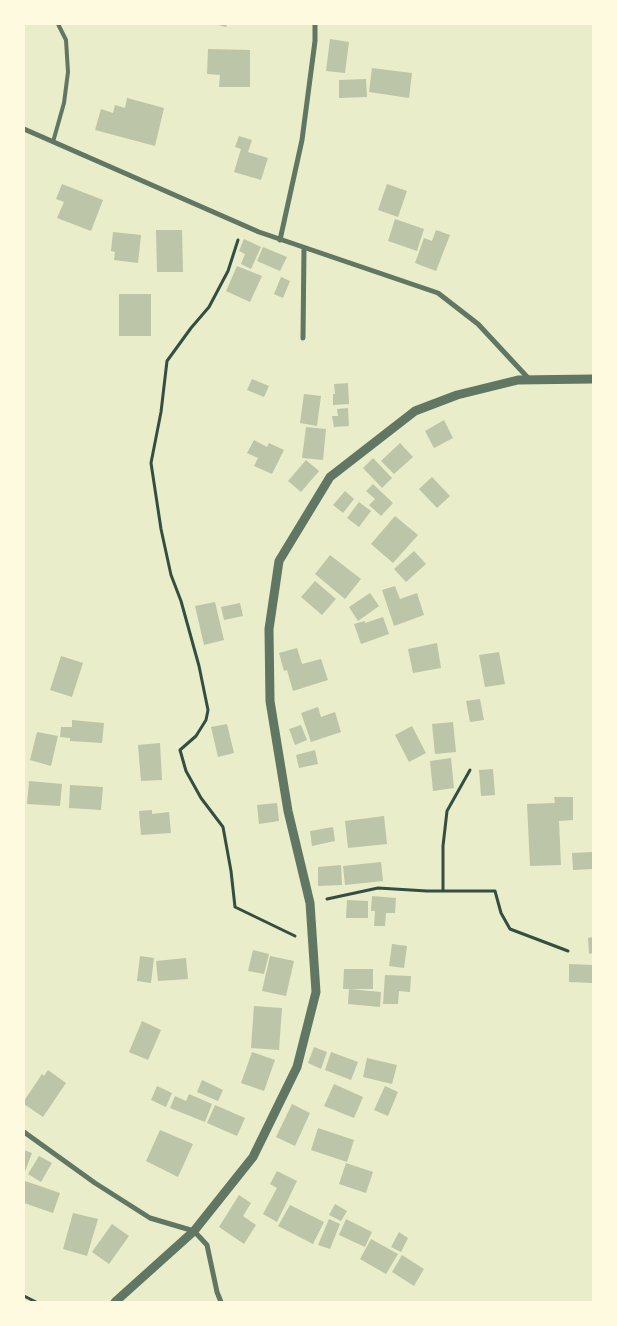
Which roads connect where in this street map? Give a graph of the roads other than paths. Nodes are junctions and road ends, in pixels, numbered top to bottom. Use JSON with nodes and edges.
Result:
{"nodes":[{"id":1,"x":58,"y":24,"type":"edge"},
{"id":2,"x":315,"y":24,"type":"edge"},
{"id":3,"x":24,"y":129,"type":"edge"},
{"id":4,"x":53,"y":142,"type":"junction"},
{"id":5,"x":280,"y":240,"type":"junction"},
{"id":6,"x":304,"y":248,"type":"junction"},
{"id":7,"x":303,"y":338,"type":"dead end"},
{"id":8,"x":593,"y":379,"type":"edge"},
{"id":9,"x":530,"y":380,"type":"junction"},
{"id":10,"x":24,"y":1132,"type":"edge"},
{"id":11,"x":194,"y":1231,"type":"junction"},
{"id":12,"x":115,"y":1302,"type":"edge"},
{"id":13,"x":221,"y":1302,"type":"edge"}],
"edges":[{"from":1,"to":4,"type":"lane"},
{"from":2,"to":5,"type":"street"},
{"from":3,"to":4,"type":"street"},
{"from":4,"to":5,"type":"street"},
{"from":5,"to":6,"type":"street"},
{"from":6,"to":7,"type":"street"},
{"from":6,"to":9,"type":"street"},
{"from":8,"to":9,"type":"street"},
{"from":9,"to":11,"type":"street"},
{"from":10,"to":11,"type":"street"},
{"from":11,"to":12,"type":"street"},
{"from":11,"to":13,"type":"street"}]}
